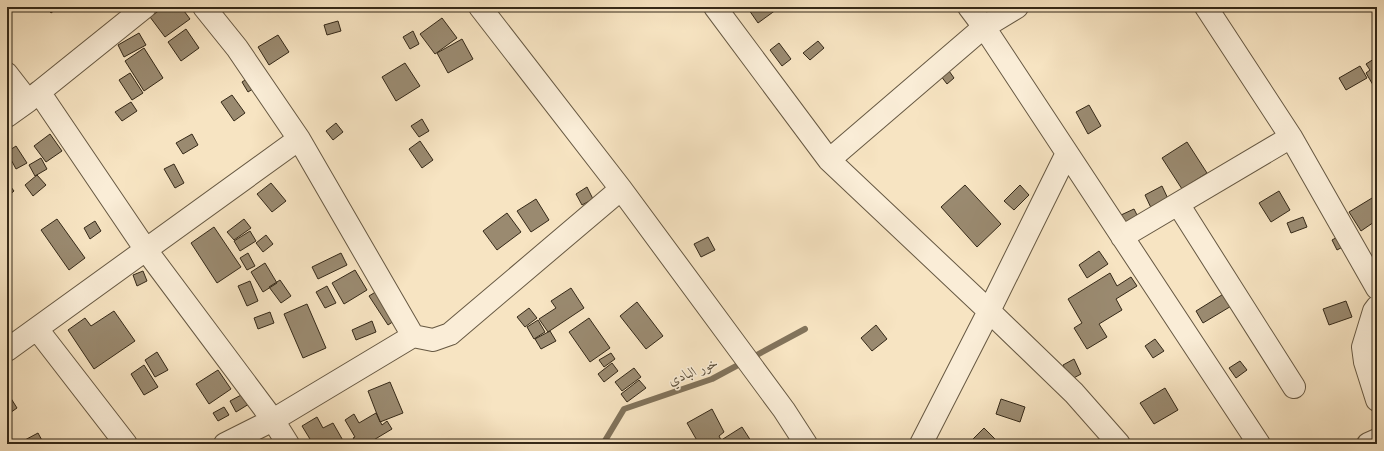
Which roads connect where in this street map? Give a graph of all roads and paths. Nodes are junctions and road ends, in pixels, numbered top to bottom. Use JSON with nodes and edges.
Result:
{"nodes":[{"id":1,"x":145,"y":7,"type":"edge"},
{"id":2,"x":204,"y":7,"type":"edge"},
{"id":3,"x":480,"y":7,"type":"edge"},
{"id":4,"x":715,"y":7,"type":"edge"},
{"id":5,"x":969,"y":7,"type":"edge"},
{"id":6,"x":1017,"y":7,"type":"edge"},
{"id":7,"x":1206,"y":7,"type":"edge"},
{"id":8,"x":984,"y":26,"type":"junction"},
{"id":9,"x":7,"y":74,"type":"edge"},
{"id":10,"x":33,"y":97,"type":"junction"},
{"id":11,"x":7,"y":116,"type":"edge"},
{"id":12,"x":1291,"y":137,"type":"junction"},
{"id":13,"x":299,"y":140,"type":"junction"},
{"id":14,"x":1067,"y":153,"type":"junction"},
{"id":15,"x":829,"y":160,"type":"junction"},
{"id":16,"x":621,"y":189,"type":"junction"},
{"id":17,"x":1178,"y":204,"type":"junction"},
{"id":18,"x":1122,"y":236,"type":"junction"},
{"id":19,"x":146,"y":250,"type":"junction"},
{"id":20,"x":1377,"y":288,"type":"edge"},
{"id":21,"x":1377,"y":307,"type":"edge"},
{"id":22,"x":989,"y":311,"type":"junction"},
{"id":23,"x":37,"y":329,"type":"junction"},
{"id":24,"x":413,"y":336,"type":"junction"},
{"id":25,"x":7,"y":350,"type":"edge"},
{"id":26,"x":1294,"y":387,"type":"dead end"},
{"id":27,"x":1377,"y":400,"type":"edge"},
{"id":28,"x":273,"y":420,"type":"junction"},
{"id":29,"x":1377,"y":440,"type":"edge"},
{"id":30,"x":126,"y":444,"type":"edge"},
{"id":31,"x":224,"y":444,"type":"edge"},
{"id":32,"x":288,"y":444,"type":"edge"},
{"id":33,"x":806,"y":444,"type":"edge"},
{"id":34,"x":921,"y":444,"type":"edge"},
{"id":35,"x":1119,"y":444,"type":"edge"},
{"id":36,"x":1259,"y":444,"type":"edge"},
{"id":37,"x":1368,"y":444,"type":"edge"}],
"edges":[{"from":1,"to":10,"type":"street"},
{"from":2,"to":13,"type":"street"},
{"from":3,"to":16,"type":"street"},
{"from":4,"to":15,"type":"street"},
{"from":5,"to":8,"type":"street"},
{"from":6,"to":8,"type":"street"},
{"from":7,"to":12,"type":"street"},
{"from":8,"to":14,"type":"street"},
{"from":8,"to":15,"type":"street"},
{"from":9,"to":10,"type":"street"},
{"from":10,"to":11,"type":"street"},
{"from":10,"to":19,"type":"street"},
{"from":12,"to":17,"type":"street"},
{"from":12,"to":20,"type":"street"},
{"from":13,"to":19,"type":"street"},
{"from":13,"to":24,"type":"street"},
{"from":14,"to":18,"type":"street"},
{"from":14,"to":22,"type":"street"},
{"from":15,"to":22,"type":"street"},
{"from":16,"to":24,"type":"street"},
{"from":16,"to":33,"type":"street"},
{"from":17,"to":18,"type":"street"},
{"from":17,"to":26,"type":"street"},
{"from":18,"to":36,"type":"street"},
{"from":19,"to":23,"type":"street"},
{"from":19,"to":28,"type":"street"},
{"from":21,"to":27,"type":"street"},
{"from":22,"to":34,"type":"street"},
{"from":22,"to":35,"type":"street"},
{"from":23,"to":25,"type":"street"},
{"from":23,"to":30,"type":"street"},
{"from":24,"to":28,"type":"street"},
{"from":28,"to":31,"type":"street"},
{"from":28,"to":32,"type":"street"},
{"from":29,"to":37,"type":"street"}]}
